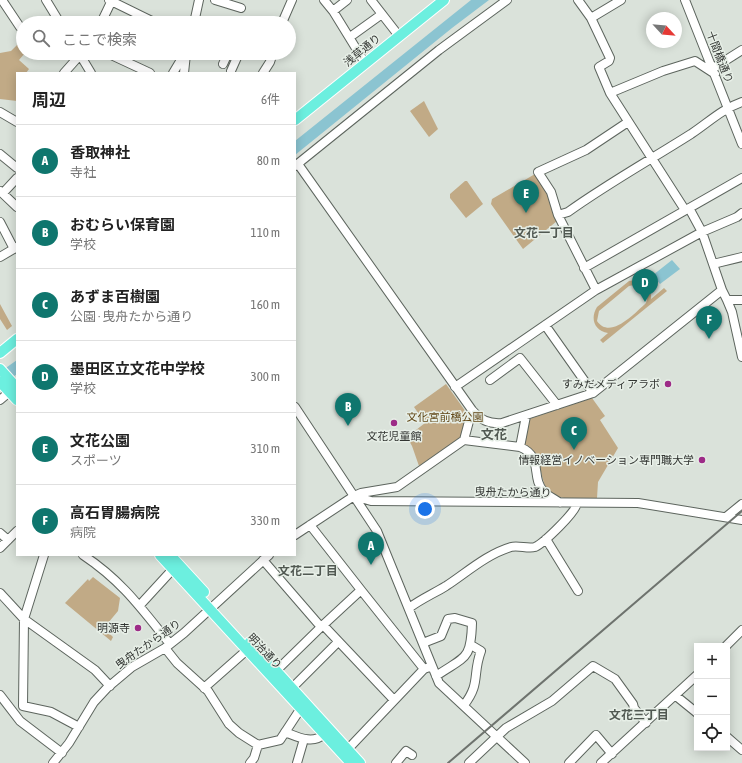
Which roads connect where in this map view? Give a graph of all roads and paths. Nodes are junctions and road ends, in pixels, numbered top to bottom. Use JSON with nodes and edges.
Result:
{"nodes":[{"id":1,"x":2,"y":0,"type":"edge"},
{"id":2,"x":46,"y":0,"type":"edge"},
{"id":3,"x":111,"y":0,"type":"edge"},
{"id":4,"x":199,"y":0,"type":"edge"},
{"id":5,"x":215,"y":0,"type":"edge"},
{"id":6,"x":292,"y":0,"type":"edge"},
{"id":7,"x":324,"y":0,"type":"edge"},
{"id":8,"x":347,"y":0,"type":"edge"},
{"id":9,"x":371,"y":0,"type":"edge"},
{"id":10,"x":444,"y":0,"type":"edge"},
{"id":11,"x":507,"y":0,"type":"edge"},
{"id":12,"x":578,"y":0,"type":"edge"},
{"id":13,"x":621,"y":0,"type":"edge"},
{"id":14,"x":686,"y":0,"type":"edge"},
{"id":15,"x":241,"y":8,"type":"dead end"},
{"id":16,"x":333,"y":10,"type":"junction"},
{"id":17,"x":382,"y":14,"type":"junction"},
{"id":18,"x":56,"y":16,"type":"edge"},
{"id":19,"x":105,"y":16,"type":"edge"},
{"id":20,"x":142,"y":16,"type":"edge"},
{"id":21,"x":196,"y":16,"type":"edge"},
{"id":22,"x":285,"y":16,"type":"edge"},
{"id":23,"x":591,"y":18,"type":"junction"},
{"id":24,"x":16,"y":21,"type":"edge"},
{"id":25,"x":399,"y":36,"type":"junction"},
{"id":26,"x":350,"y":37,"type":"junction"},
{"id":27,"x":742,"y":50,"type":"edge"},
{"id":28,"x":78,"y":60,"type":"edge"},
{"id":29,"x":84,"y":60,"type":"edge"},
{"id":30,"x":122,"y":60,"type":"edge"},
{"id":31,"x":181,"y":60,"type":"edge"},
{"id":32,"x":185,"y":60,"type":"edge"},
{"id":33,"x":225,"y":60,"type":"edge"},
{"id":34,"x":236,"y":60,"type":"edge"},
{"id":35,"x":271,"y":60,"type":"edge"},
{"id":36,"x":365,"y":63,"type":"junction"},
{"id":37,"x":223,"y":64,"type":"dead end"},
{"id":38,"x":231,"y":71,"type":"dead end"},
{"id":39,"x":65,"y":72,"type":"edge"},
{"id":40,"x":90,"y":72,"type":"edge"},
{"id":41,"x":148,"y":72,"type":"edge"},
{"id":42,"x":174,"y":72,"type":"edge"},
{"id":43,"x":184,"y":72,"type":"edge"},
{"id":44,"x":264,"y":72,"type":"edge"},
{"id":45,"x":713,"y":72,"type":"junction"},
{"id":46,"x":610,"y":93,"type":"junction"},
{"id":47,"x":742,"y":102,"type":"edge"},
{"id":48,"x":727,"y":107,"type":"junction"},
{"id":49,"x":0,"y":112,"type":"edge"},
{"id":50,"x":296,"y":119,"type":"edge"},
{"id":51,"x":16,"y":121,"type":"edge"},
{"id":52,"x":628,"y":122,"type":"junction"},
{"id":53,"x":742,"y":144,"type":"edge"},
{"id":54,"x":0,"y":154,"type":"edge"},
{"id":55,"x":650,"y":158,"type":"junction"},
{"id":56,"x":296,"y":165,"type":"edge"},
{"id":57,"x":16,"y":167,"type":"edge"},
{"id":58,"x":742,"y":178,"type":"edge"},
{"id":59,"x":16,"y":179,"type":"edge"},
{"id":60,"x":2,"y":192,"type":"edge"},
{"id":61,"x":16,"y":206,"type":"edge"},
{"id":62,"x":687,"y":209,"type":"junction"},
{"id":63,"x":742,"y":213,"type":"edge"},
{"id":64,"x":558,"y":214,"type":"junction"},
{"id":65,"x":0,"y":224,"type":"edge"},
{"id":66,"x":702,"y":232,"type":"junction"},
{"id":67,"x":16,"y":248,"type":"edge"},
{"id":68,"x":0,"y":257,"type":"edge"},
{"id":69,"x":742,"y":257,"type":"edge"},
{"id":70,"x":713,"y":264,"type":"junction"},
{"id":71,"x":584,"y":268,"type":"junction"},
{"id":72,"x":596,"y":290,"type":"junction"},
{"id":73,"x":722,"y":290,"type":"junction"},
{"id":74,"x":727,"y":300,"type":"junction"},
{"id":75,"x":742,"y":300,"type":"edge"},
{"id":76,"x":545,"y":326,"type":"junction"},
{"id":77,"x":16,"y":340,"type":"edge"},
{"id":78,"x":0,"y":353,"type":"edge"},
{"id":79,"x":742,"y":356,"type":"edge"},
{"id":80,"x":0,"y":370,"type":"edge"},
{"id":81,"x":490,"y":380,"type":"dead end"},
{"id":82,"x":11,"y":387,"type":"edge"},
{"id":83,"x":455,"y":387,"type":"junction"},
{"id":84,"x":593,"y":392,"type":"junction"},
{"id":85,"x":16,"y":398,"type":"edge"},
{"id":86,"x":0,"y":400,"type":"edge"},
{"id":87,"x":557,"y":405,"type":"junction"},
{"id":88,"x":296,"y":409,"type":"edge"},
{"id":89,"x":472,"y":410,"type":"junction"},
{"id":90,"x":526,"y":416,"type":"junction"},
{"id":91,"x":464,"y":440,"type":"junction"},
{"id":92,"x":520,"y":447,"type":"junction"},
{"id":93,"x":354,"y":496,"type":"junction"},
{"id":94,"x":561,"y":503,"type":"junction"},
{"id":95,"x":577,"y":503,"type":"junction"},
{"id":96,"x":742,"y":504,"type":"edge"},
{"id":97,"x":726,"y":517,"type":"junction"},
{"id":98,"x":742,"y":520,"type":"edge"},
{"id":99,"x":310,"y":525,"type":"junction"},
{"id":100,"x":16,"y":532,"type":"edge"},
{"id":101,"x":0,"y":533,"type":"edge"},
{"id":102,"x":296,"y":534,"type":"edge"},
{"id":103,"x":546,"y":539,"type":"junction"},
{"id":104,"x":8,"y":540,"type":"junction"},
{"id":105,"x":0,"y":548,"type":"edge"},
{"id":106,"x":44,"y":556,"type":"edge"},
{"id":107,"x":84,"y":556,"type":"edge"},
{"id":108,"x":161,"y":556,"type":"edge"},
{"id":109,"x":171,"y":556,"type":"edge"},
{"id":110,"x":266,"y":558,"type":"edge"},
{"id":111,"x":173,"y":569,"type":"junction"},
{"id":112,"x":361,"y":590,"type":"junction"},
{"id":113,"x":578,"y":591,"type":"dead end"},
{"id":114,"x":0,"y":594,"type":"edge"},
{"id":115,"x":140,"y":605,"type":"junction"},
{"id":116,"x":213,"y":607,"type":"junction"},
{"id":117,"x":409,"y":608,"type":"junction"},
{"id":118,"x":24,"y":619,"type":"junction"},
{"id":119,"x":322,"y":626,"type":"junction"},
{"id":120,"x":742,"y":630,"type":"edge"},
{"id":121,"x":338,"y":642,"type":"junction"},
{"id":122,"x":423,"y":643,"type":"junction"},
{"id":123,"x":729,"y":643,"type":"edge"},
{"id":124,"x":471,"y":645,"type":"junction"},
{"id":125,"x":167,"y":646,"type":"junction"},
{"id":126,"x":247,"y":650,"type":"junction"},
{"id":127,"x":432,"y":666,"type":"junction"},
{"id":128,"x":424,"y":669,"type":"junction"},
{"id":129,"x":276,"y":671,"type":"junction"},
{"id":130,"x":436,"y":676,"type":"junction"},
{"id":131,"x":694,"y":678,"type":"edge"},
{"id":132,"x":110,"y":686,"type":"junction"},
{"id":133,"x":204,"y":688,"type":"junction"},
{"id":134,"x":292,"y":688,"type":"junction"},
{"id":135,"x":0,"y":695,"type":"edge"},
{"id":136,"x":676,"y":696,"type":"junction"},
{"id":137,"x":394,"y":700,"type":"junction"},
{"id":138,"x":464,"y":705,"type":"junction"},
{"id":139,"x":301,"y":708,"type":"junction"},
{"id":140,"x":694,"y":711,"type":"edge"},
{"id":141,"x":646,"y":723,"type":"junction"},
{"id":142,"x":79,"y":727,"type":"junction"},
{"id":143,"x":285,"y":732,"type":"junction"},
{"id":144,"x":324,"y":734,"type":"junction"},
{"id":145,"x":499,"y":737,"type":"junction"},
{"id":146,"x":304,"y":739,"type":"junction"},
{"id":147,"x":730,"y":740,"type":"edge"},
{"id":148,"x":258,"y":745,"type":"junction"},
{"id":149,"x":348,"y":749,"type":"junction"},
{"id":150,"x":742,"y":750,"type":"edge"},
{"id":151,"x":62,"y":753,"type":"junction"},
{"id":152,"x":612,"y":754,"type":"junction"},
{"id":153,"x":412,"y":755,"type":"dead end"},
{"id":154,"x":53,"y":763,"type":"edge"},
{"id":155,"x":250,"y":763,"type":"edge"},
{"id":156,"x":297,"y":763,"type":"edge"},
{"id":157,"x":351,"y":763,"type":"edge"},
{"id":158,"x":360,"y":763,"type":"edge"},
{"id":159,"x":396,"y":763,"type":"edge"},
{"id":160,"x":469,"y":763,"type":"edge"},
{"id":161,"x":525,"y":763,"type":"edge"},
{"id":162,"x":569,"y":763,"type":"edge"},
{"id":163,"x":601,"y":763,"type":"edge"}],
"edges":[{"from":1,"to":24,"type":"street"},
{"from":2,"to":18,"type":"street"},
{"from":3,"to":19,"type":"street"},
{"from":3,"to":20,"type":"street"},
{"from":4,"to":21,"type":"street"},
{"from":5,"to":15,"type":"street"},
{"from":6,"to":22,"type":"street"},
{"from":7,"to":16,"type":"street"},
{"from":8,"to":16,"type":"street"},
{"from":9,"to":17,"type":"street"},
{"from":10,"to":25,"type":"main road","name":"浅草通り"},
{"from":11,"to":56,"type":"street"},
{"from":12,"to":23,"type":"street"},
{"from":13,"to":23,"type":"street"},
{"from":14,"to":45,"type":"street","name":"十間橋通り"},
{"from":16,"to":26,"type":"street"},
{"from":17,"to":25,"type":"street"},
{"from":17,"to":26,"type":"street"},
{"from":23,"to":46,"type":"street"},
{"from":25,"to":36,"type":"main road","name":"浅草通り"},
{"from":26,"to":36,"type":"street"},
{"from":27,"to":45,"type":"street"},
{"from":28,"to":39,"type":"street"},
{"from":29,"to":40,"type":"street"},
{"from":30,"to":41,"type":"street"},
{"from":31,"to":42,"type":"street"},
{"from":32,"to":43,"type":"street"},
{"from":33,"to":37,"type":"street"},
{"from":34,"to":38,"type":"street"},
{"from":35,"to":44,"type":"street"},
{"from":36,"to":50,"type":"main road","name":"浅草通り"},
{"from":45,"to":46,"type":"street"},
{"from":45,"to":48,"type":"street","name":"十間橋通り"},
{"from":46,"to":52,"type":"street"},
{"from":47,"to":48,"type":"street"},
{"from":48,"to":53,"type":"street","name":"十間橋通り"},
{"from":48,"to":55,"type":"street"},
{"from":49,"to":51,"type":"street"},
{"from":52,"to":55,"type":"street"},
{"from":52,"to":64,"type":"street"},
{"from":54,"to":57,"type":"street"},
{"from":55,"to":62,"type":"street"},
{"from":55,"to":64,"type":"street"},
{"from":56,"to":83,"type":"street"},
{"from":58,"to":62,"type":"street"},
{"from":59,"to":60,"type":"street"},
{"from":60,"to":61,"type":"street"},
{"from":62,"to":66,"type":"street"},
{"from":62,"to":71,"type":"street"},
{"from":63,"to":66,"type":"street"},
{"from":64,"to":71,"type":"street"},
{"from":65,"to":67,"type":"street"},
{"from":66,"to":70,"type":"street"},
{"from":66,"to":72,"type":"street"},
{"from":67,"to":68,"type":"street"},
{"from":69,"to":70,"type":"street"},
{"from":70,"to":73,"type":"street"},
{"from":71,"to":72,"type":"street"},
{"from":72,"to":76,"type":"street"},
{"from":73,"to":74,"type":"street"},
{"from":73,"to":84,"type":"street"},
{"from":74,"to":75,"type":"street"},
{"from":74,"to":79,"type":"street"},
{"from":76,"to":83,"type":"street"},
{"from":76,"to":84,"type":"street"},
{"from":77,"to":78,"type":"main road"},
{"from":80,"to":82,"type":"main road"},
{"from":81,"to":87,"type":"street"},
{"from":82,"to":85,"type":"main road"},
{"from":82,"to":86,"type":"street"},
{"from":83,"to":89,"type":"street"},
{"from":84,"to":87,"type":"street"},
{"from":87,"to":90,"type":"street"},
{"from":88,"to":93,"type":"street"},
{"from":89,"to":90,"type":"street"},
{"from":89,"to":91,"type":"street"},
{"from":90,"to":92,"type":"street"},
{"from":91,"to":92,"type":"street"},
{"from":91,"to":93,"type":"street"},
{"from":92,"to":94,"type":"street"},
{"from":93,"to":94,"type":"street","name":"曳舟たから通り"},
{"from":93,"to":99,"type":"street"},
{"from":93,"to":117,"type":"street"},
{"from":94,"to":95,"type":"street","name":"曳舟たから通り"},
{"from":95,"to":97,"type":"street","name":"曳舟たから通り"},
{"from":95,"to":103,"type":"street"},
{"from":96,"to":97,"type":"street"},
{"from":97,"to":98,"type":"street","name":"曳舟たから通り"},
{"from":99,"to":102,"type":"street"},
{"from":99,"to":112,"type":"street"},
{"from":100,"to":104,"type":"street"},
{"from":101,"to":104,"type":"street"},
{"from":103,"to":113,"type":"street"},
{"from":103,"to":117,"type":"street"},
{"from":104,"to":105,"type":"street"},
{"from":106,"to":118,"type":"street"},
{"from":107,"to":115,"type":"street"},
{"from":108,"to":111,"type":"main road","name":"明治通り"},
{"from":109,"to":116,"type":"main road","name":"明治通り"},
{"from":110,"to":116,"type":"street","name":"曳舟たから通り"},
{"from":110,"to":119,"type":"street"},
{"from":111,"to":115,"type":"street"},
{"from":111,"to":116,"type":"main road","name":"明治通り"},
{"from":112,"to":119,"type":"street"},
{"from":112,"to":128,"type":"street"},
{"from":114,"to":118,"type":"street"},
{"from":115,"to":125,"type":"street"},
{"from":116,"to":125,"type":"street","name":"曳舟たから通り"},
{"from":116,"to":126,"type":"main road","name":"明治通り"},
{"from":116,"to":129,"type":"main road","name":"明治通り"},
{"from":117,"to":122,"type":"street"},
{"from":118,"to":132,"type":"street"},
{"from":118,"to":142,"type":"street"},
{"from":119,"to":121,"type":"street"},
{"from":119,"to":129,"type":"street"},
{"from":120,"to":123,"type":"street"},
{"from":121,"to":134,"type":"street"},
{"from":121,"to":137,"type":"street"},
{"from":122,"to":124,"type":"street"},
{"from":122,"to":127,"type":"street"},
{"from":124,"to":130,"type":"street"},
{"from":124,"to":138,"type":"street"},
{"from":125,"to":132,"type":"street","name":"曳舟たから通り"},
{"from":125,"to":133,"type":"street"},
{"from":126,"to":133,"type":"street"},
{"from":126,"to":139,"type":"main road","name":"明治通り"},
{"from":127,"to":128,"type":"street"},
{"from":127,"to":130,"type":"street"},
{"from":128,"to":137,"type":"street"},
{"from":129,"to":134,"type":"main road","name":"明治通り"},
{"from":130,"to":138,"type":"street"},
{"from":131,"to":136,"type":"street"},
{"from":132,"to":142,"type":"street","name":"曳舟たから通り"},
{"from":133,"to":148,"type":"street"},
{"from":134,"to":149,"type":"main road","name":"明治通り"},
{"from":135,"to":151,"type":"street"},
{"from":136,"to":140,"type":"street"},
{"from":136,"to":141,"type":"street"},
{"from":137,"to":149,"type":"street"},
{"from":138,"to":145,"type":"street"},
{"from":139,"to":143,"type":"street"},
{"from":139,"to":144,"type":"main road","name":"明治通り"},
{"from":141,"to":145,"type":"street"},
{"from":141,"to":152,"type":"street"},
{"from":142,"to":151,"type":"street","name":"曳舟たから通り"},
{"from":143,"to":146,"type":"street"},
{"from":143,"to":148,"type":"street"},
{"from":144,"to":146,"type":"street"},
{"from":144,"to":157,"type":"main road","name":"明治通り"},
{"from":145,"to":160,"type":"street"},
{"from":145,"to":161,"type":"street"},
{"from":146,"to":156,"type":"street"},
{"from":147,"to":150,"type":"street"},
{"from":148,"to":155,"type":"street"},
{"from":149,"to":158,"type":"main road","name":"明治通り"},
{"from":151,"to":154,"type":"street","name":"曳舟たから通り"},
{"from":152,"to":162,"type":"street"},
{"from":152,"to":163,"type":"street"},
{"from":153,"to":159,"type":"street"}]}
